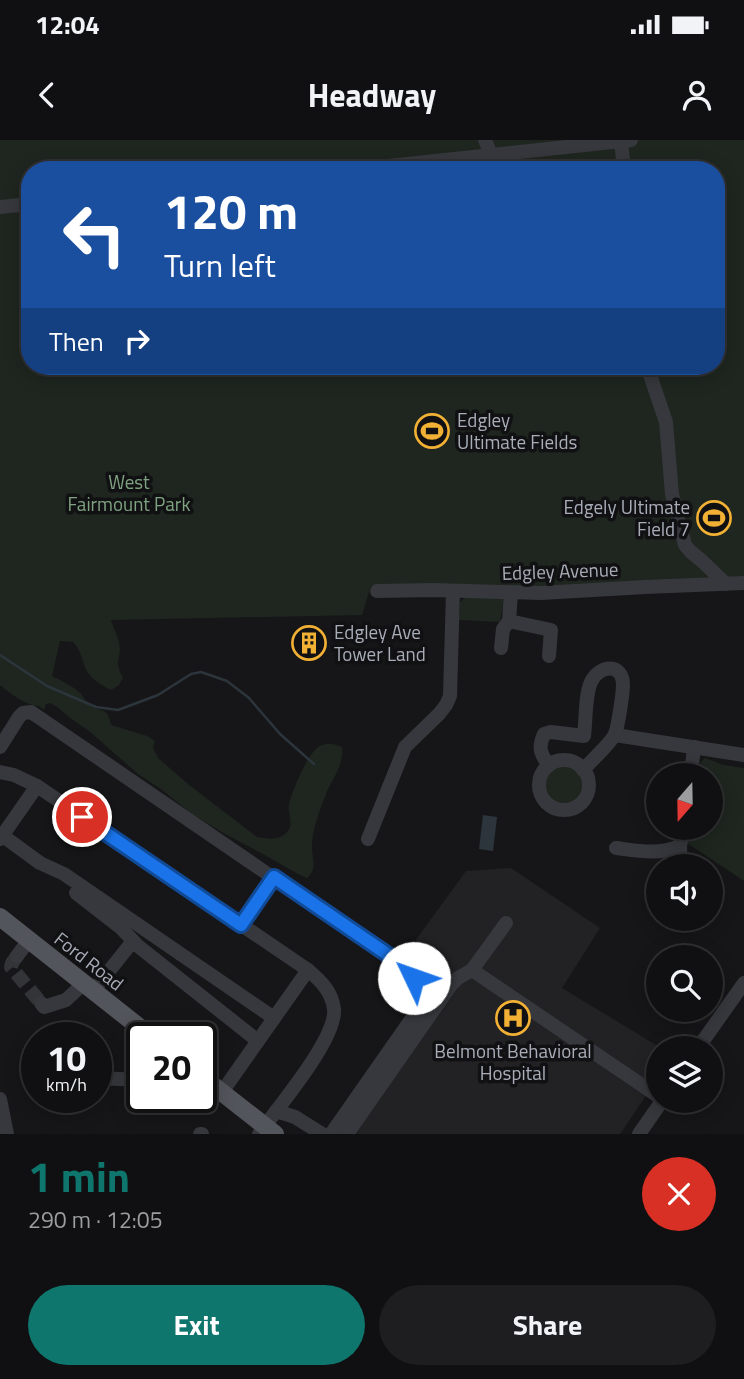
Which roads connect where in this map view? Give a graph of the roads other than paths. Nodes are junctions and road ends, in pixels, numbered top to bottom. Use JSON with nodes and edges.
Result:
{"nodes":[{"id":1,"x":485,"y":140,"type":"edge"},
{"id":2,"x":631,"y":140,"type":"edge"},
{"id":3,"x":621,"y":141,"type":"edge"},
{"id":4,"x":491,"y":155,"type":"junction"},
{"id":5,"x":435,"y":161,"type":"edge"},
{"id":6,"x":623,"y":161,"type":"edge"},
{"id":7,"x":21,"y":205,"type":"edge"},
{"id":8,"x":0,"y":207,"type":"edge"},
{"id":9,"x":650,"y":375,"type":"edge"},
{"id":10,"x":744,"y":583,"type":"edge"},
{"id":11,"x":726,"y":584,"type":"junction"},
{"id":12,"x":377,"y":591,"type":"dead end"},
{"id":13,"x":453,"y":591,"type":"junction"},
{"id":14,"x":511,"y":593,"type":"junction"},
{"id":15,"x":509,"y":621,"type":"junction"},
{"id":16,"x":501,"y":648,"type":"dead end"},
{"id":17,"x":548,"y":656,"type":"dead end"},
{"id":18,"x":584,"y":736,"type":"junction"},
{"id":19,"x":613,"y":737,"type":"junction"},
{"id":20,"x":0,"y":747,"type":"edge"},
{"id":21,"x":694,"y":747,"type":"junction"},
{"id":22,"x":744,"y":755,"type":"edge"},
{"id":23,"x":692,"y":763,"type":"edge"},
{"id":24,"x":549,"y":765,"type":"junction"},
{"id":25,"x":583,"y":770,"type":"junction"},
{"id":26,"x":0,"y":772,"type":"edge"},
{"id":27,"x":37,"y":786,"type":"junction"},
{"id":28,"x":1,"y":837,"type":"edge"},
{"id":29,"x":368,"y":839,"type":"dead end"},
{"id":30,"x":681,"y":840,"type":"edge"},
{"id":31,"x":680,"y":846,"type":"junction"},
{"id":32,"x":616,"y":848,"type":"dead end"},
{"id":33,"x":680,"y":854,"type":"edge"},
{"id":34,"x":40,"y":863,"type":"junction"},
{"id":35,"x":274,"y":877,"type":"junction"},
{"id":36,"x":0,"y":917,"type":"edge"},
{"id":37,"x":506,"y":923,"type":"dead end"},
{"id":38,"x":241,"y":925,"type":"junction"},
{"id":39,"x":29,"y":940,"type":"junction"},
{"id":40,"x":133,"y":941,"type":"junction"},
{"id":41,"x":17,"y":956,"type":"dead end"},
{"id":42,"x":308,"y":970,"type":"junction"},
{"id":43,"x":472,"y":970,"type":"junction"},
{"id":44,"x":744,"y":983,"type":"edge"},
{"id":45,"x":88,"y":987,"type":"junction"},
{"id":46,"x":41,"y":1003,"type":"dead end"},
{"id":47,"x":274,"y":1018,"type":"junction"},
{"id":48,"x":133,"y":1022,"type":"edge"},
{"id":49,"x":706,"y":1036,"type":"edge"},
{"id":50,"x":258,"y":1041,"type":"junction"},
{"id":51,"x":217,"y":1088,"type":"edge"},
{"id":52,"x":646,"y":1088,"type":"edge"},
{"id":53,"x":222,"y":1092,"type":"junction"},
{"id":54,"x":0,"y":1099,"type":"edge"},
{"id":55,"x":276,"y":1111,"type":"junction"},
{"id":56,"x":654,"y":1113,"type":"edge"},
{"id":57,"x":266,"y":1131,"type":"edge"},
{"id":58,"x":7,"y":1134,"type":"edge"},
{"id":59,"x":322,"y":1134,"type":"edge"},
{"id":60,"x":331,"y":1134,"type":"edge"},
{"id":61,"x":347,"y":1134,"type":"edge"},
{"id":62,"x":639,"y":1134,"type":"edge"}],
"edges":[{"from":1,"to":4,"type":"street"},
{"from":2,"to":3,"type":"street"},
{"from":3,"to":4,"type":"street"},
{"from":3,"to":6,"type":"street"},
{"from":4,"to":5,"type":"street"},
{"from":7,"to":8,"type":"street"},
{"from":9,"to":11,"type":"street"},
{"from":10,"to":11,"type":"street","name":"Edgley Avenue"},
{"from":11,"to":14,"type":"street","name":"Edgley Avenue"},
{"from":12,"to":13,"type":"street","name":"Edgley Avenue"},
{"from":13,"to":14,"type":"street","name":"Edgley Avenue"},
{"from":13,"to":29,"type":"street"},
{"from":14,"to":15,"type":"street"},
{"from":15,"to":16,"type":"street"},
{"from":15,"to":17,"type":"street"},
{"from":18,"to":19,"type":"street"},
{"from":18,"to":19,"type":"street"},
{"from":18,"to":24,"type":"street"},
{"from":19,"to":21,"type":"street"},
{"from":19,"to":25,"type":"street"},
{"from":20,"to":35,"type":"street"},
{"from":21,"to":22,"type":"street"},
{"from":21,"to":23,"type":"street"},
{"from":24,"to":25,"type":"street"},
{"from":24,"to":25,"type":"street"},
{"from":26,"to":27,"type":"street"},
{"from":27,"to":28,"type":"street"},
{"from":27,"to":38,"type":"street"},
{"from":28,"to":34,"type":"street"},
{"from":30,"to":31,"type":"street"},
{"from":31,"to":32,"type":"street"},
{"from":31,"to":33,"type":"street"},
{"from":34,"to":40,"type":"street"},
{"from":34,"to":47,"type":"street"},
{"from":35,"to":38,"type":"street"},
{"from":35,"to":60,"type":"street"},
{"from":36,"to":39,"type":"main road","name":"Ford Road"},
{"from":37,"to":43,"type":"street"},
{"from":38,"to":42,"type":"street"},
{"from":39,"to":41,"type":"street"},
{"from":39,"to":45,"type":"main road","name":"Ford Road"},
{"from":40,"to":45,"type":"street"},
{"from":40,"to":50,"type":"street"},
{"from":42,"to":47,"type":"street"},
{"from":42,"to":55,"type":"street"},
{"from":43,"to":52,"type":"street"},
{"from":43,"to":61,"type":"street"},
{"from":44,"to":49,"type":"street"},
{"from":45,"to":46,"type":"street"},
{"from":45,"to":48,"type":"main road","name":"Ford Road"},
{"from":47,"to":50,"type":"street"},
{"from":50,"to":53,"type":"street"},
{"from":51,"to":53,"type":"main road"},
{"from":53,"to":57,"type":"main road"},
{"from":54,"to":58,"type":"street"},
{"from":55,"to":57,"type":"street"},
{"from":55,"to":59,"type":"street"},
{"from":56,"to":62,"type":"street"}]}
